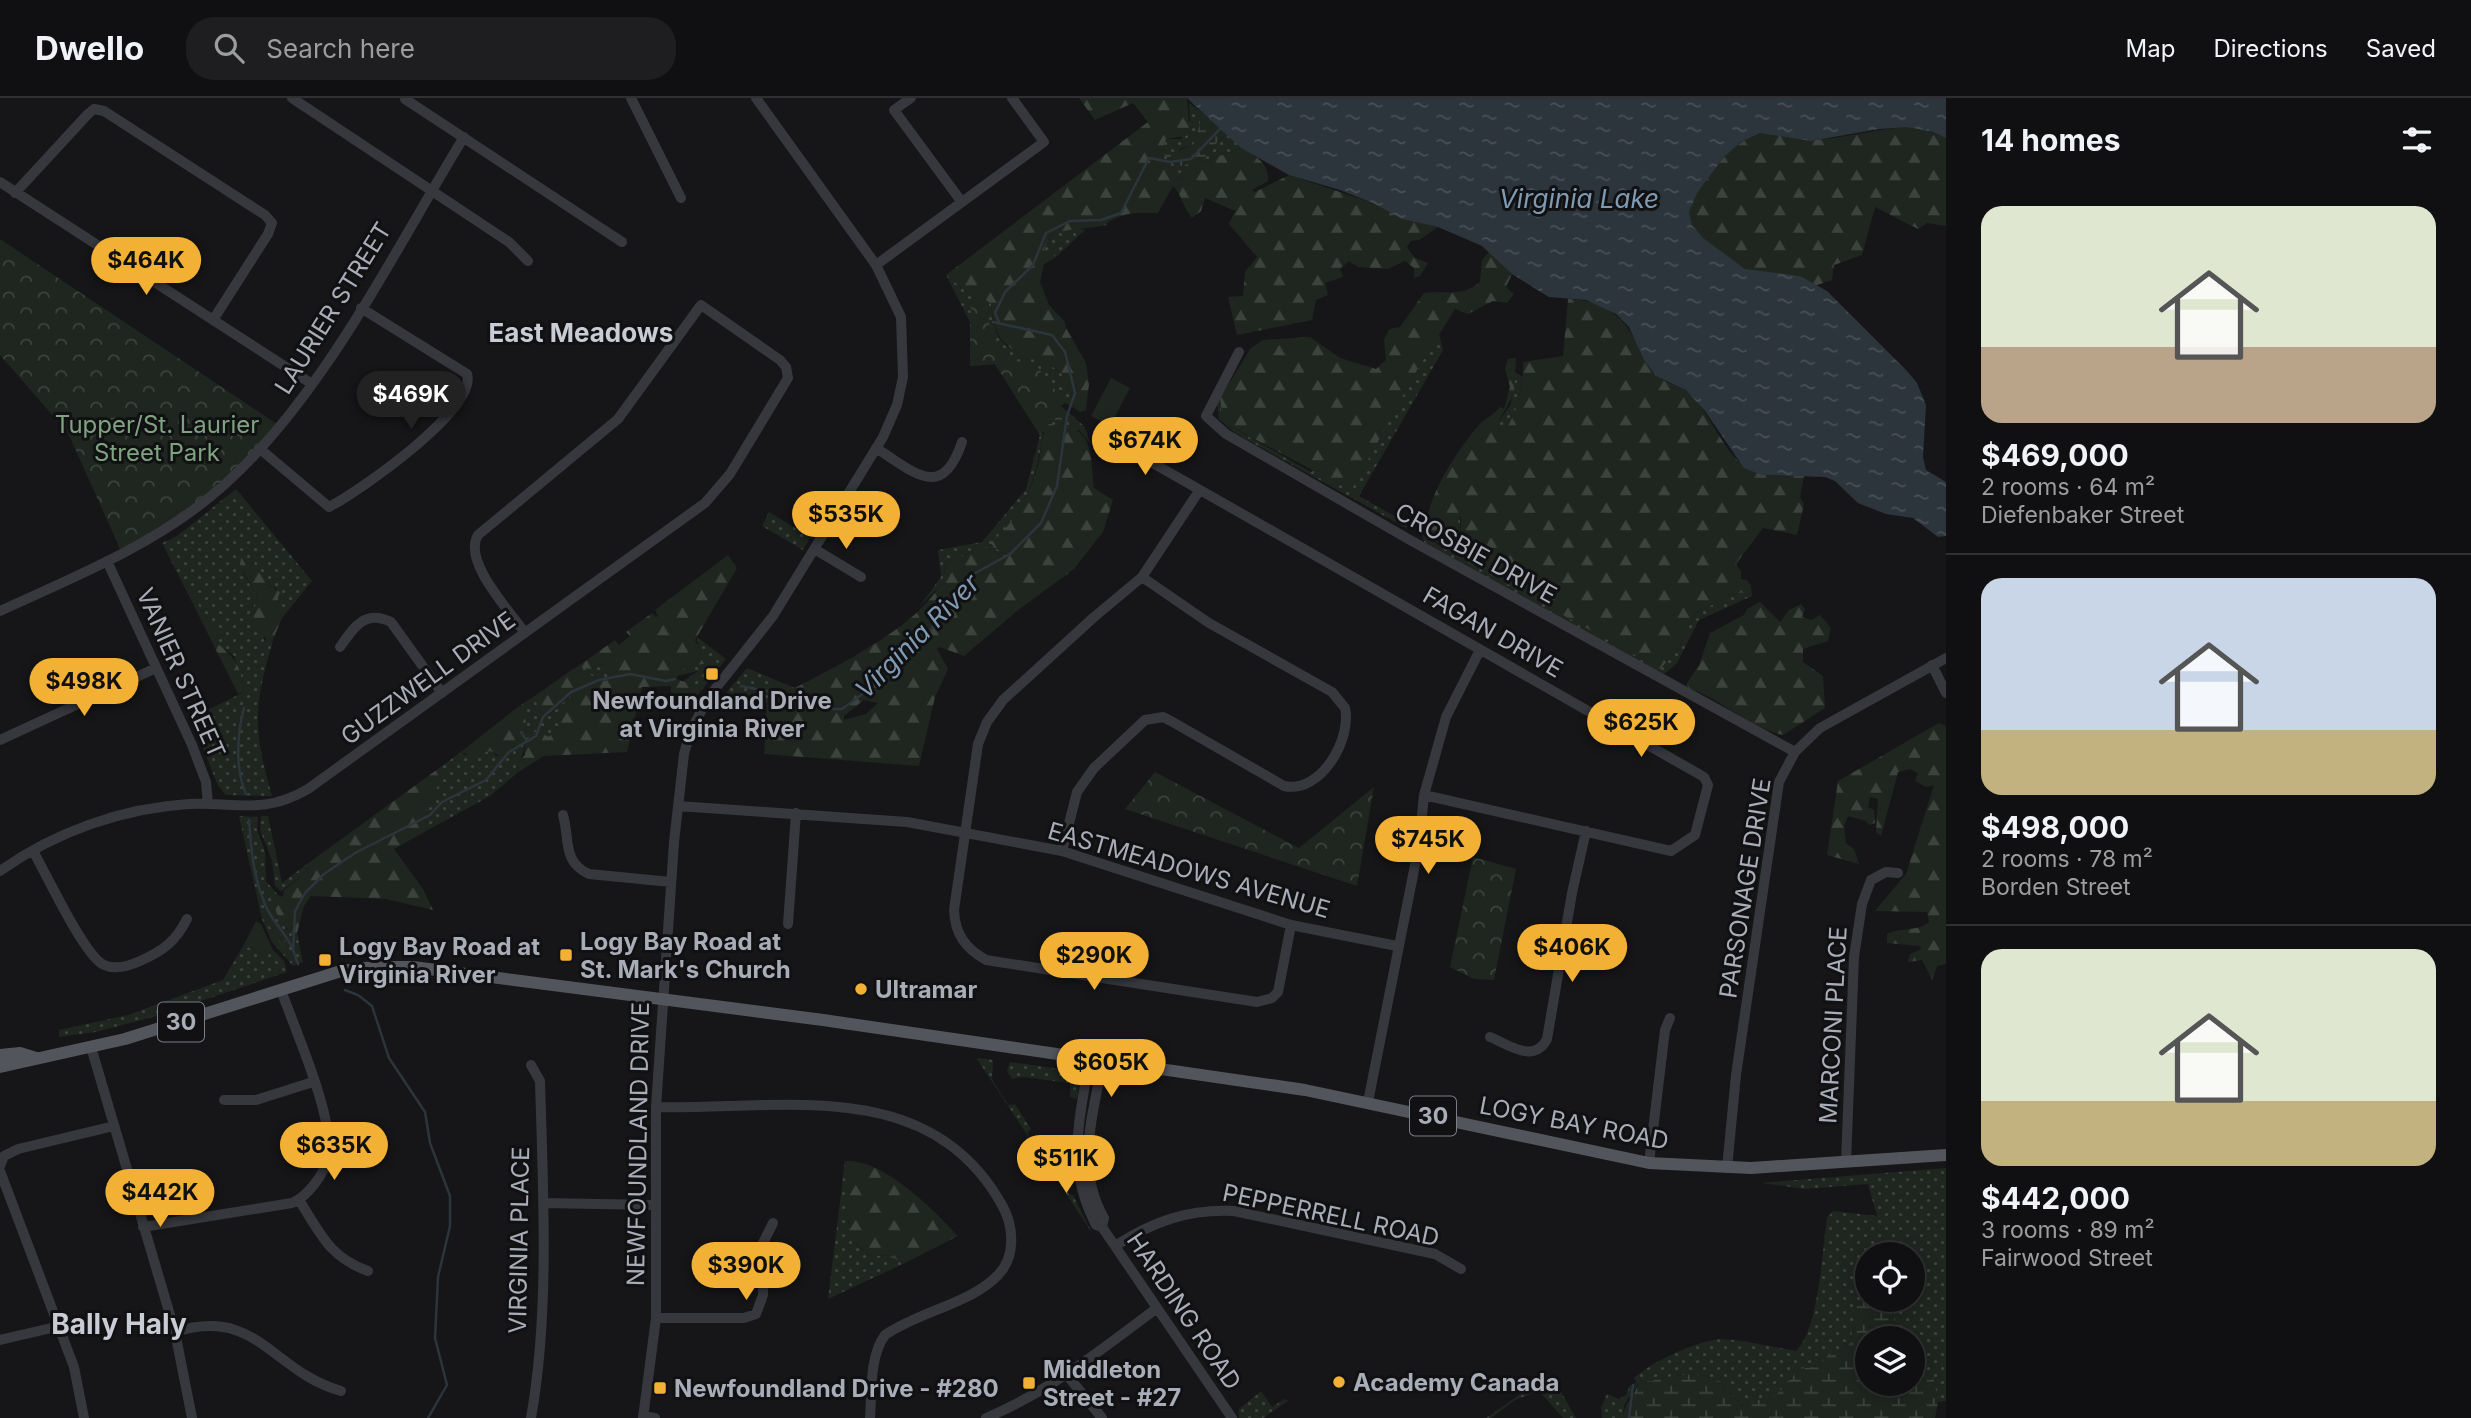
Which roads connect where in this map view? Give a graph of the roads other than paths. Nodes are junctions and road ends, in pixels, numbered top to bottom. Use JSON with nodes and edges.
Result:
{"nodes":[{"id":1,"x":292,"y":98,"type":"edge"},
{"id":2,"x":631,"y":98,"type":"edge"},
{"id":3,"x":756,"y":98,"type":"edge"},
{"id":4,"x":911,"y":98,"type":"edge"},
{"id":5,"x":1012,"y":98,"type":"edge"},
{"id":6,"x":405,"y":99,"type":"edge"},
{"id":7,"x":464,"y":137,"type":"junction"},
{"id":8,"x":0,"y":182,"type":"edge"},
{"id":9,"x":432,"y":189,"type":"junction"},
{"id":10,"x":15,"y":192,"type":"junction"},
{"id":11,"x":681,"y":198,"type":"dead end"},
{"id":12,"x":961,"y":201,"type":"junction"},
{"id":13,"x":622,"y":242,"type":"dead end"},
{"id":14,"x":528,"y":261,"type":"dead end"},
{"id":15,"x":876,"y":265,"type":"junction"},
{"id":16,"x":360,"y":308,"type":"junction"},
{"id":17,"x":213,"y":320,"type":"junction"},
{"id":18,"x":1239,"y":352,"type":"dead end"},
{"id":19,"x":312,"y":384,"type":"junction"},
{"id":20,"x":1107,"y":437,"type":"dead end"},
{"id":21,"x":962,"y":442,"type":"dead end"},
{"id":22,"x":259,"y":448,"type":"junction"},
{"id":23,"x":876,"y":449,"type":"junction"},
{"id":24,"x":1199,"y":491,"type":"junction"},
{"id":25,"x":816,"y":550,"type":"junction"},
{"id":26,"x":107,"y":561,"type":"junction"},
{"id":27,"x":861,"y":577,"type":"dead end"},
{"id":28,"x":1142,"y":578,"type":"junction"},
{"id":29,"x":0,"y":611,"type":"edge"},
{"id":30,"x":525,"y":633,"type":"junction"},
{"id":31,"x":340,"y":647,"type":"dead end"},
{"id":32,"x":1480,"y":650,"type":"junction"},
{"id":33,"x":1946,"y":658,"type":"edge"},
{"id":34,"x":1932,"y":666,"type":"junction"},
{"id":35,"x":156,"y":668,"type":"junction"},
{"id":36,"x":442,"y":692,"type":"junction"},
{"id":37,"x":1946,"y":693,"type":"edge"},
{"id":38,"x":0,"y":740,"type":"edge"},
{"id":39,"x":1795,"y":752,"type":"junction"},
{"id":40,"x":1423,"y":795,"type":"junction"},
{"id":41,"x":208,"y":804,"type":"junction"},
{"id":42,"x":678,"y":806,"type":"junction"},
{"id":43,"x":796,"y":813,"type":"junction"},
{"id":44,"x":563,"y":815,"type":"dead end"},
{"id":45,"x":1586,"y":831,"type":"junction"},
{"id":46,"x":965,"y":832,"type":"junction"},
{"id":47,"x":33,"y":851,"type":"junction"},
{"id":48,"x":1062,"y":851,"type":"junction"},
{"id":49,"x":0,"y":871,"type":"edge"},
{"id":50,"x":1898,"y":873,"type":"dead end"},
{"id":51,"x":671,"y":882,"type":"junction"},
{"id":52,"x":187,"y":919,"type":"dead end"},
{"id":53,"x":788,"y":924,"type":"dead end"},
{"id":54,"x":1291,"y":925,"type":"junction"},
{"id":55,"x":1397,"y":946,"type":"junction"},
{"id":56,"x":288,"y":988,"type":"junction"},
{"id":57,"x":662,"y":999,"type":"junction"},
{"id":58,"x":1670,"y":1018,"type":"dead end"},
{"id":59,"x":1490,"y":1037,"type":"dead end"},
{"id":60,"x":91,"y":1048,"type":"junction"},
{"id":61,"x":0,"y":1055,"type":"edge"},
{"id":62,"x":36,"y":1058,"type":"junction"},
{"id":63,"x":1089,"y":1059,"type":"junction"},
{"id":64,"x":1103,"y":1061,"type":"junction"},
{"id":65,"x":531,"y":1065,"type":"dead end"},
{"id":66,"x":0,"y":1067,"type":"edge"},
{"id":67,"x":313,"y":1082,"type":"junction"},
{"id":68,"x":224,"y":1100,"type":"dead end"},
{"id":69,"x":1368,"y":1102,"type":"junction"},
{"id":70,"x":656,"y":1108,"type":"junction"},
{"id":71,"x":114,"y":1126,"type":"junction"},
{"id":72,"x":1946,"y":1155,"type":"edge"},
{"id":73,"x":1846,"y":1162,"type":"junction"},
{"id":74,"x":1649,"y":1163,"type":"junction"},
{"id":75,"x":0,"y":1168,"type":"edge"},
{"id":76,"x":1727,"y":1168,"type":"junction"},
{"id":77,"x":299,"y":1199,"type":"junction"},
{"id":78,"x":543,"y":1203,"type":"junction"},
{"id":79,"x":654,"y":1205,"type":"junction"},
{"id":80,"x":773,"y":1223,"type":"dead end"},
{"id":81,"x":143,"y":1227,"type":"junction"},
{"id":82,"x":1102,"y":1227,"type":"junction"},
{"id":83,"x":1115,"y":1247,"type":"junction"},
{"id":84,"x":1461,"y":1269,"type":"dead end"},
{"id":85,"x":369,"y":1271,"type":"dead end"},
{"id":86,"x":1157,"y":1308,"type":"junction"},
{"id":87,"x":656,"y":1318,"type":"junction"},
{"id":88,"x":60,"y":1326,"type":"junction"},
{"id":89,"x":175,"y":1332,"type":"junction"},
{"id":90,"x":0,"y":1340,"type":"edge"},
{"id":91,"x":1067,"y":1375,"type":"junction"},
{"id":92,"x":341,"y":1391,"type":"dead end"},
{"id":93,"x":643,"y":1417,"type":"edge"},
{"id":94,"x":84,"y":1418,"type":"edge"},
{"id":95,"x":192,"y":1418,"type":"edge"},
{"id":96,"x":531,"y":1418,"type":"edge"},
{"id":97,"x":655,"y":1418,"type":"edge"},
{"id":98,"x":870,"y":1418,"type":"edge"},
{"id":99,"x":986,"y":1418,"type":"edge"},
{"id":100,"x":1102,"y":1418,"type":"edge"},
{"id":101,"x":1232,"y":1418,"type":"edge"}],
"edges":[{"from":1,"to":9,"type":"street"},
{"from":2,"to":11,"type":"street"},
{"from":3,"to":15,"type":"street","name":"NEWFOUNDLAND DRIVE"},
{"from":4,"to":12,"type":"street"},
{"from":5,"to":12,"type":"street"},
{"from":6,"to":7,"type":"street"},
{"from":7,"to":9,"type":"street","name":"LAURIER STREET"},
{"from":7,"to":13,"type":"street"},
{"from":8,"to":10,"type":"street"},
{"from":9,"to":14,"type":"street"},
{"from":9,"to":16,"type":"street","name":"LAURIER STREET"},
{"from":10,"to":17,"type":"street"},
{"from":10,"to":17,"type":"street"},
{"from":12,"to":15,"type":"street"},
{"from":15,"to":23,"type":"street","name":"NEWFOUNDLAND DRIVE"},
{"from":16,"to":19,"type":"street","name":"LAURIER STREET"},
{"from":16,"to":22,"type":"street"},
{"from":17,"to":19,"type":"street"},
{"from":18,"to":39,"type":"street","name":"CROSBIE DRIVE"},
{"from":19,"to":22,"type":"street","name":"LAURIER STREET"},
{"from":20,"to":24,"type":"street","name":"FAGAN DRIVE"},
{"from":21,"to":23,"type":"street"},
{"from":22,"to":26,"type":"street","name":"LAURIER STREET"},
{"from":23,"to":25,"type":"street","name":"NEWFOUNDLAND DRIVE"},
{"from":24,"to":28,"type":"street"},
{"from":24,"to":32,"type":"street","name":"FAGAN DRIVE"},
{"from":25,"to":27,"type":"street"},
{"from":25,"to":42,"type":"street","name":"NEWFOUNDLAND DRIVE"},
{"from":26,"to":29,"type":"street","name":"LAURIER STREET"},
{"from":26,"to":35,"type":"street","name":"VANIER STREET"},
{"from":28,"to":46,"type":"street"},
{"from":28,"to":48,"type":"street"},
{"from":30,"to":30,"type":"street","name":"GUZZWELL DRIVE"},
{"from":30,"to":36,"type":"street","name":"GUZZWELL DRIVE"},
{"from":31,"to":36,"type":"street"},
{"from":32,"to":40,"type":"street"},
{"from":32,"to":45,"type":"street","name":"FAGAN DRIVE"},
{"from":33,"to":34,"type":"street","name":"PARSONAGE DRIVE"},
{"from":34,"to":37,"type":"street"},
{"from":34,"to":39,"type":"street","name":"PARSONAGE DRIVE"},
{"from":35,"to":38,"type":"street"},
{"from":35,"to":41,"type":"street","name":"VANIER STREET"},
{"from":36,"to":41,"type":"street","name":"GUZZWELL DRIVE"},
{"from":39,"to":76,"type":"street","name":"PARSONAGE DRIVE"},
{"from":40,"to":45,"type":"street"},
{"from":40,"to":55,"type":"street"},
{"from":41,"to":47,"type":"street","name":"GUZZWELL DRIVE"},
{"from":42,"to":43,"type":"street","name":"EASTMEADOWS AVENUE"},
{"from":42,"to":51,"type":"street","name":"NEWFOUNDLAND DRIVE"},
{"from":43,"to":46,"type":"street","name":"EASTMEADOWS AVENUE"},
{"from":43,"to":53,"type":"street"},
{"from":44,"to":51,"type":"street"},
{"from":45,"to":59,"type":"street"},
{"from":46,"to":48,"type":"street","name":"EASTMEADOWS AVENUE"},
{"from":46,"to":54,"type":"street"},
{"from":47,"to":49,"type":"street","name":"GUZZWELL DRIVE"},
{"from":47,"to":52,"type":"street"},
{"from":48,"to":54,"type":"street","name":"EASTMEADOWS AVENUE"},
{"from":50,"to":73,"type":"street","name":"MARCONI PLACE"},
{"from":51,"to":57,"type":"street","name":"NEWFOUNDLAND DRIVE"},
{"from":54,"to":55,"type":"street","name":"EASTMEADOWS AVENUE"},
{"from":55,"to":69,"type":"street"},
{"from":56,"to":57,"type":"main road","name":"LOGY BAY ROAD","number":"30"},
{"from":56,"to":60,"type":"main road","name":"LOGY BAY ROAD","number":"30"},
{"from":56,"to":67,"type":"street"},
{"from":57,"to":63,"type":"main road","name":"LOGY BAY ROAD","number":"30"},
{"from":57,"to":70,"type":"street","name":"NEWFOUNDLAND DRIVE"},
{"from":58,"to":74,"type":"street"},
{"from":60,"to":62,"type":"main road","name":"LOGY BAY ROAD","number":"30"},
{"from":60,"to":71,"type":"street"},
{"from":61,"to":62,"type":"main road"},
{"from":62,"to":66,"type":"main road","name":"LOGY BAY ROAD","number":"30"},
{"from":63,"to":64,"type":"main road","name":"LOGY BAY ROAD","number":"30"},
{"from":63,"to":82,"type":"street","name":"HARDING ROAD"},
{"from":64,"to":69,"type":"main road","name":"LOGY BAY ROAD","number":"30"},
{"from":64,"to":82,"type":"street","name":"HARDING ROAD"},
{"from":65,"to":78,"type":"street","name":"VIRGINIA PLACE"},
{"from":67,"to":68,"type":"street"},
{"from":67,"to":77,"type":"street"},
{"from":69,"to":74,"type":"main road","name":"LOGY BAY ROAD","number":"30"},
{"from":70,"to":79,"type":"street","name":"NEWFOUNDLAND DRIVE"},
{"from":70,"to":98,"type":"street"},
{"from":71,"to":75,"type":"street"},
{"from":71,"to":81,"type":"street"},
{"from":72,"to":73,"type":"main road","name":"LOGY BAY ROAD","number":"30"},
{"from":73,"to":76,"type":"main road","name":"LOGY BAY ROAD","number":"30"},
{"from":74,"to":76,"type":"main road","name":"LOGY BAY ROAD","number":"30"},
{"from":75,"to":88,"type":"street"},
{"from":77,"to":81,"type":"street"},
{"from":77,"to":85,"type":"street"},
{"from":78,"to":79,"type":"street"},
{"from":78,"to":96,"type":"street","name":"VIRGINIA PLACE"},
{"from":79,"to":87,"type":"street","name":"NEWFOUNDLAND DRIVE"},
{"from":80,"to":87,"type":"street"},
{"from":81,"to":89,"type":"street"},
{"from":82,"to":83,"type":"street","name":"HARDING ROAD"},
{"from":83,"to":84,"type":"street","name":"PEPPERRELL ROAD"},
{"from":83,"to":86,"type":"street","name":"HARDING ROAD"},
{"from":86,"to":91,"type":"street"},
{"from":86,"to":101,"type":"street","name":"HARDING ROAD"},
{"from":87,"to":93,"type":"street","name":"NEWFOUNDLAND DRIVE"},
{"from":88,"to":90,"type":"street"},
{"from":88,"to":94,"type":"street"},
{"from":89,"to":92,"type":"street"},
{"from":89,"to":95,"type":"street"},
{"from":91,"to":99,"type":"street"},
{"from":91,"to":100,"type":"street"},
{"from":93,"to":97,"type":"street"}]}
